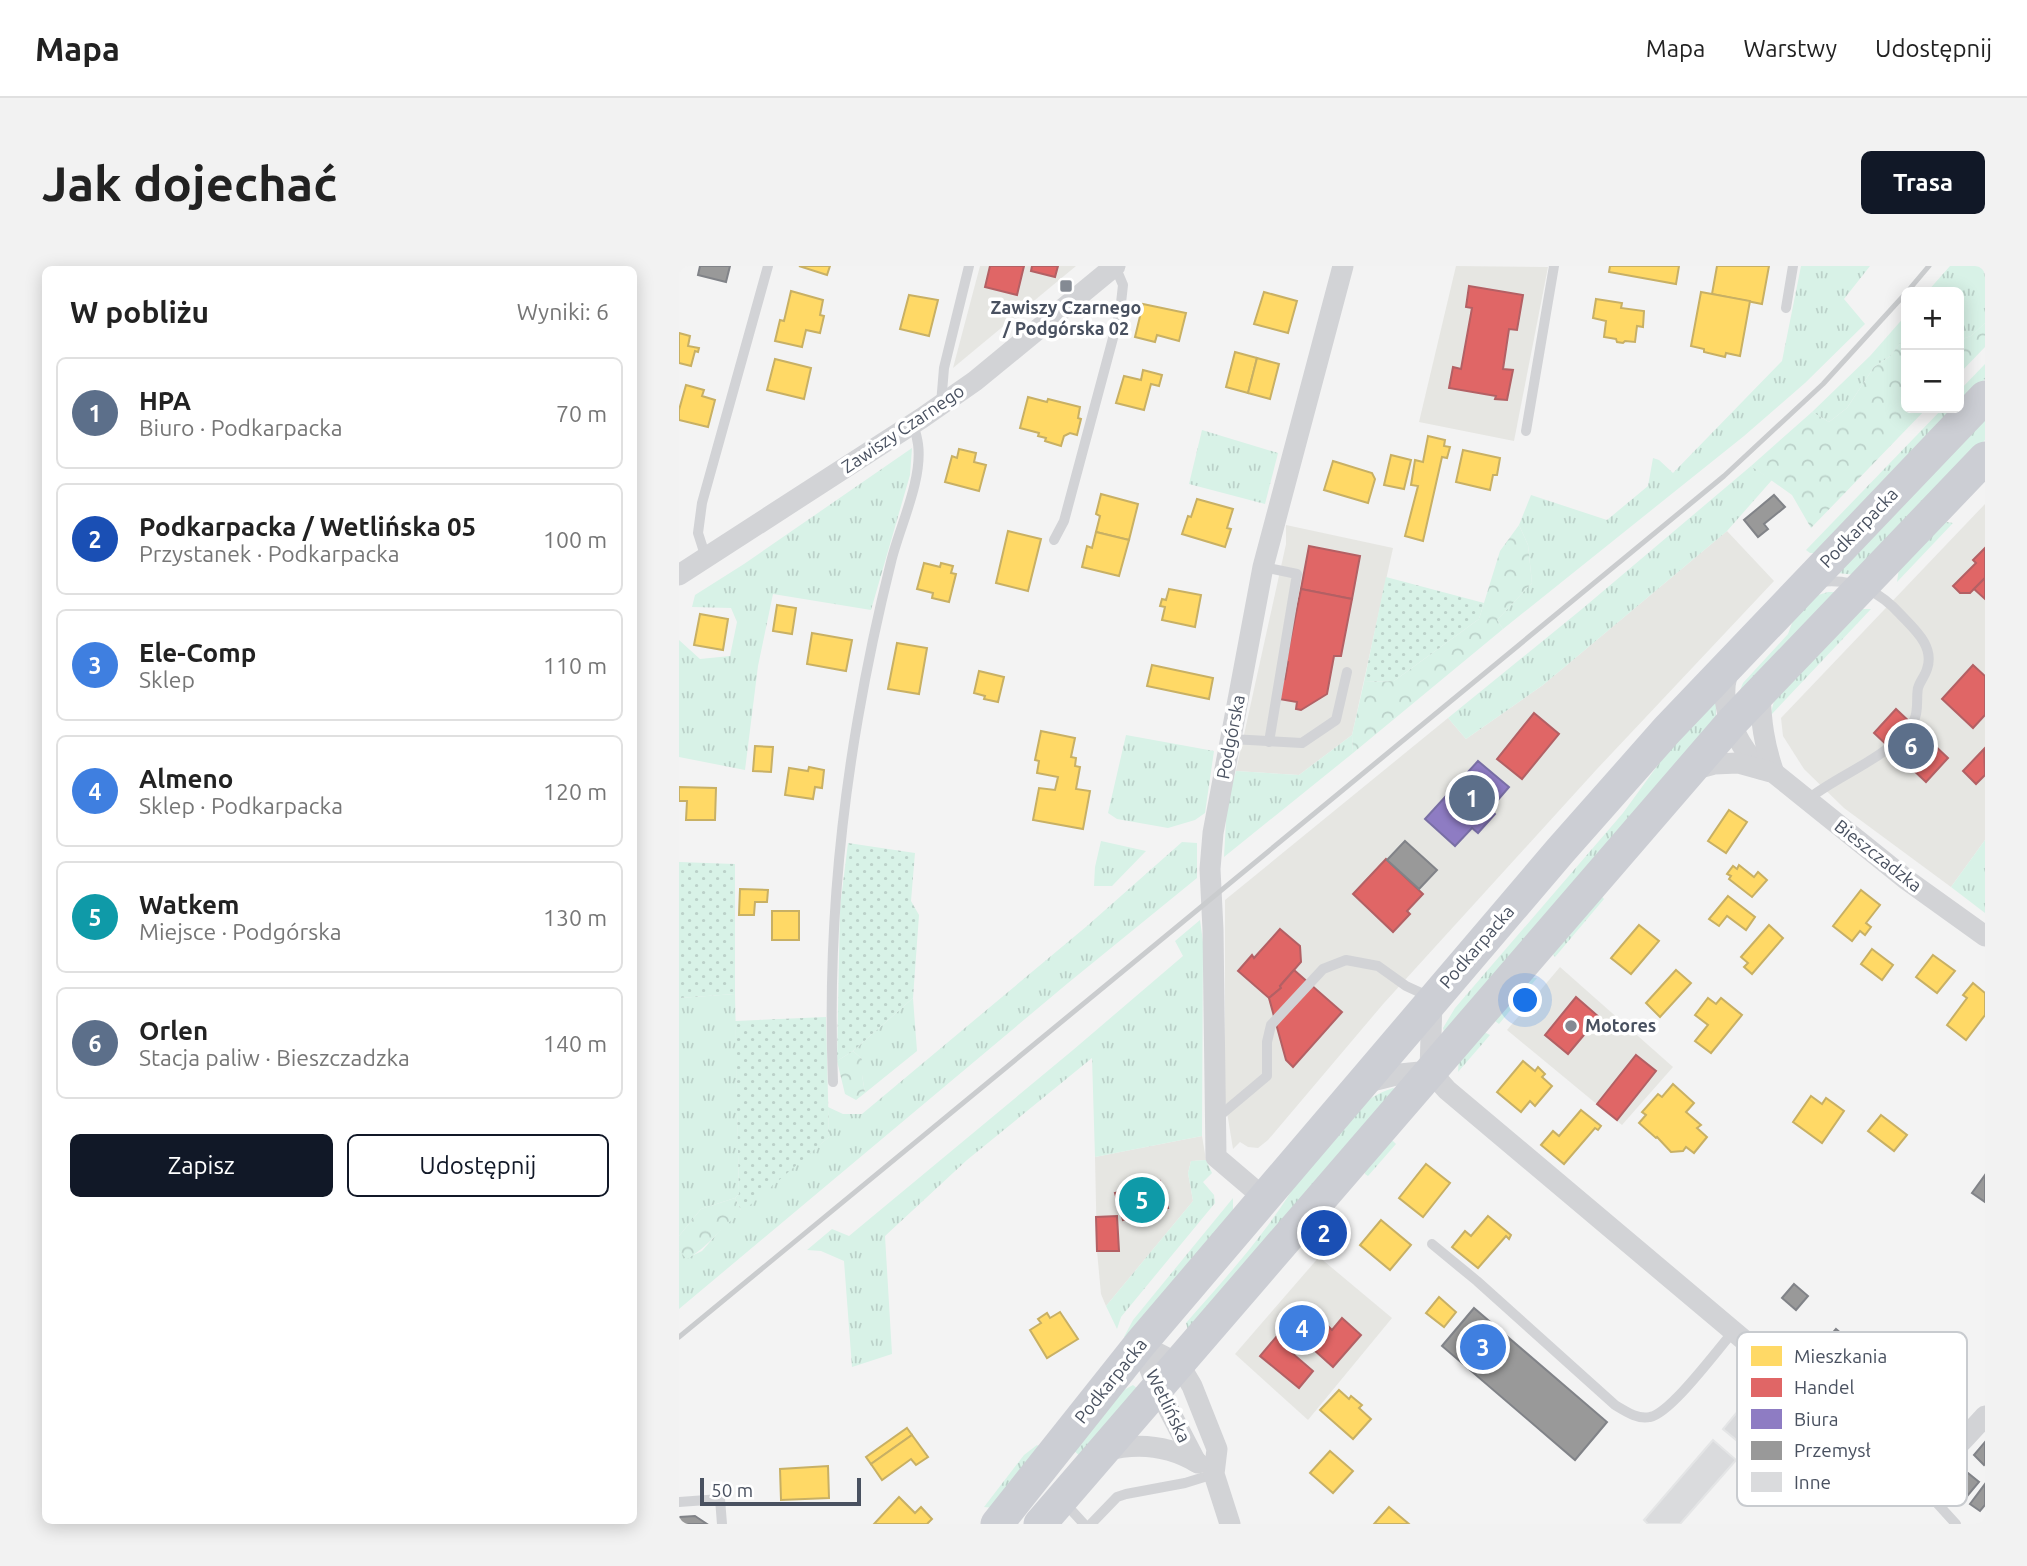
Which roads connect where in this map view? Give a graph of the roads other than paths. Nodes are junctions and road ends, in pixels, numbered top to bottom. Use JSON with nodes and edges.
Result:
{"nodes":[{"id":1,"x":768,"y":266,"type":"edge"},
{"id":2,"x":969,"y":266,"type":"edge"},
{"id":3,"x":1115,"y":266,"type":"edge"},
{"id":4,"x":1343,"y":266,"type":"edge"},
{"id":5,"x":1554,"y":266,"type":"edge"},
{"id":6,"x":1793,"y":266,"type":"edge"},
{"id":7,"x":1786,"y":308,"type":"dead end"},
{"id":8,"x":1985,"y":397,"type":"edge"},
{"id":9,"x":941,"y":404,"type":"junction"},
{"id":10,"x":913,"y":424,"type":"junction"},
{"id":11,"x":1525,"y":432,"type":"dead end"},
{"id":12,"x":1985,"y":458,"type":"edge"},
{"id":13,"x":1054,"y":540,"type":"dead end"},
{"id":14,"x":706,"y":558,"type":"junction"},
{"id":15,"x":1263,"y":567,"type":"junction"},
{"id":16,"x":679,"y":575,"type":"edge"},
{"id":17,"x":1862,"y":587,"type":"junction"},
{"id":18,"x":1801,"y":588,"type":"junction"},
{"id":19,"x":1730,"y":664,"type":"junction"},
{"id":20,"x":1347,"y":672,"type":"dead end"},
{"id":21,"x":1760,"y":692,"type":"junction"},
{"id":22,"x":1732,"y":722,"type":"junction"},
{"id":23,"x":1231,"y":739,"type":"junction"},
{"id":24,"x":1269,"y":742,"type":"junction"},
{"id":25,"x":1689,"y":771,"type":"junction"},
{"id":26,"x":1768,"y":771,"type":"junction"},
{"id":27,"x":1807,"y":800,"type":"junction"},
{"id":28,"x":1985,"y":936,"type":"edge"},
{"id":29,"x":1433,"y":998,"type":"junction"},
{"id":30,"x":1430,"y":1071,"type":"junction"},
{"id":31,"x":833,"y":1082,"type":"dead end"},
{"id":32,"x":1360,"y":1084,"type":"junction"},
{"id":33,"x":1217,"y":1118,"type":"junction"},
{"id":34,"x":1263,"y":1197,"type":"junction"},
{"id":35,"x":1432,"y":1244,"type":"dead end"},
{"id":36,"x":1733,"y":1332,"type":"junction"},
{"id":37,"x":1737,"y":1335,"type":"edge"},
{"id":38,"x":1140,"y":1344,"type":"junction"},
{"id":39,"x":1168,"y":1376,"type":"junction"},
{"id":40,"x":1985,"y":1416,"type":"edge"},
{"id":41,"x":1967,"y":1437,"type":"edge"},
{"id":42,"x":1103,"y":1451,"type":"junction"},
{"id":43,"x":1196,"y":1462,"type":"junction"},
{"id":44,"x":1214,"y":1474,"type":"junction"},
{"id":45,"x":1061,"y":1499,"type":"junction"},
{"id":46,"x":679,"y":1502,"type":"edge"},
{"id":47,"x":1940,"y":1506,"type":"edge"},
{"id":48,"x":722,"y":1524,"type":"edge"},
{"id":49,"x":997,"y":1524,"type":"edge"},
{"id":50,"x":1040,"y":1524,"type":"edge"},
{"id":51,"x":1084,"y":1524,"type":"edge"},
{"id":52,"x":1091,"y":1524,"type":"edge"},
{"id":53,"x":1230,"y":1524,"type":"edge"},
{"id":54,"x":1956,"y":1524,"type":"edge"}],
"edges":[{"from":1,"to":14,"type":"lane"},
{"from":2,"to":9,"type":"lane"},
{"from":3,"to":9,"type":"street","name":"Zawiszy Czarnego"},
{"from":3,"to":13,"type":"lane"},
{"from":4,"to":15,"type":"street","name":"Podgórska"},
{"from":5,"to":11,"type":"lane"},
{"from":6,"to":7,"type":"lane"},
{"from":8,"to":18,"type":"main road","name":"Podkarpacka"},
{"from":9,"to":10,"type":"street","name":"Zawiszy Czarnego"},
{"from":10,"to":14,"type":"street","name":"Zawiszy Czarnego"},
{"from":10,"to":31,"type":"lane"},
{"from":12,"to":17,"type":"main road"},
{"from":14,"to":16,"type":"street","name":"Zawiszy Czarnego"},
{"from":15,"to":23,"type":"street","name":"Podgórska"},
{"from":15,"to":24,"type":"lane"},
{"from":17,"to":18,"type":"lane"},
{"from":17,"to":21,"type":"main road"},
{"from":17,"to":27,"type":"lane"},
{"from":18,"to":19,"type":"main road","name":"Podkarpacka"},
{"from":19,"to":22,"type":"street","name":"Bieszczadzka"},
{"from":19,"to":29,"type":"main road","name":"Podkarpacka"},
{"from":20,"to":24,"type":"lane"},
{"from":21,"to":22,"type":"main road"},
{"from":21,"to":26,"type":"street"},
{"from":22,"to":25,"type":"main road"},
{"from":22,"to":26,"type":"street","name":"Bieszczadzka"},
{"from":23,"to":24,"type":"lane"},
{"from":23,"to":33,"type":"street","name":"Podgórska"},
{"from":25,"to":26,"type":"street"},
{"from":25,"to":30,"type":"main road"},
{"from":26,"to":27,"type":"street","name":"Bieszczadzka"},
{"from":27,"to":28,"type":"street","name":"Bieszczadzka"},
{"from":29,"to":30,"type":"street"},
{"from":29,"to":32,"type":"main road","name":"Podkarpacka"},
{"from":29,"to":33,"type":"lane"},
{"from":30,"to":32,"type":"street"},
{"from":30,"to":36,"type":"street"},
{"from":30,"to":39,"type":"main road"},
{"from":32,"to":34,"type":"main road","name":"Podkarpacka"},
{"from":33,"to":34,"type":"street","name":"Podgórska"},
{"from":34,"to":38,"type":"main road","name":"Podkarpacka"},
{"from":35,"to":36,"type":"lane"},
{"from":36,"to":37,"type":"street"},
{"from":38,"to":39,"type":"street","name":"Wetlińska"},
{"from":38,"to":39,"type":"street","name":"Wetlińska"},
{"from":38,"to":49,"type":"main road","name":"Podkarpacka"},
{"from":39,"to":42,"type":"main road"},
{"from":39,"to":43,"type":"street","name":"Wetlińska"},
{"from":39,"to":44,"type":"street","name":"Wetlińska"},
{"from":40,"to":41,"type":"street"},
{"from":42,"to":43,"type":"street","name":"Wetlińska"},
{"from":42,"to":45,"type":"main road"},
{"from":43,"to":44,"type":"street","name":"Wetlińska"},
{"from":44,"to":52,"type":"lane"},
{"from":44,"to":53,"type":"street","name":"Wetlińska"},
{"from":45,"to":50,"type":"main road"},
{"from":45,"to":51,"type":"lane"},
{"from":46,"to":48,"type":"lane"},
{"from":47,"to":54,"type":"lane"}]}
